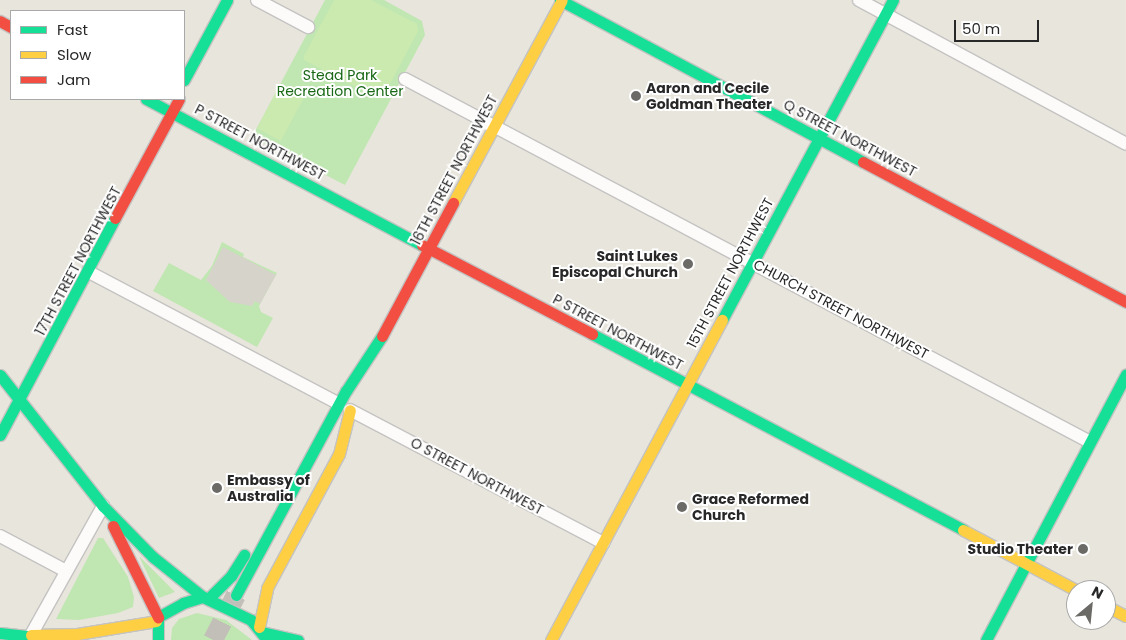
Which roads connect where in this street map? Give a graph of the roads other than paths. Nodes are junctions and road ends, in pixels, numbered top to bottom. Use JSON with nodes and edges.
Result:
{"nodes":[{"id":1,"x":227,"y":0,"type":"edge"},
{"id":2,"x":257,"y":0,"type":"edge"},
{"id":3,"x":561,"y":0,"type":"edge"},
{"id":4,"x":859,"y":0,"type":"edge"},
{"id":5,"x":893,"y":0,"type":"edge"},
{"id":6,"x":885,"y":15,"type":"junction"},
{"id":7,"x":308,"y":27,"type":"dead end"},
{"id":8,"x":185,"y":78,"type":"edge"},
{"id":9,"x":405,"y":79,"type":"dead end"},
{"id":10,"x":148,"y":100,"type":"edge"},
{"id":11,"x":178,"y":100,"type":"edge"},
{"id":12,"x":172,"y":113,"type":"junction"},
{"id":13,"x":495,"y":126,"type":"junction"},
{"id":14,"x":819,"y":138,"type":"junction"},
{"id":15,"x":1126,"y":144,"type":"edge"},
{"id":16,"x":429,"y":249,"type":"junction"},
{"id":17,"x":753,"y":263,"type":"junction"},
{"id":18,"x":89,"y":272,"type":"junction"},
{"id":19,"x":1126,"y":302,"type":"edge"},
{"id":20,"x":372,"y":355,"type":"junction"},
{"id":21,"x":0,"y":374,"type":"edge"},
{"id":22,"x":1126,"y":375,"type":"edge"},
{"id":23,"x":687,"y":385,"type":"junction"},
{"id":24,"x":20,"y":400,"type":"junction"},
{"id":25,"x":339,"y":404,"type":"junction"},
{"id":26,"x":350,"y":410,"type":"junction"},
{"id":27,"x":0,"y":435,"type":"edge"},
{"id":28,"x":1090,"y":442,"type":"junction"},
{"id":29,"x":103,"y":506,"type":"junction"},
{"id":30,"x":0,"y":536,"type":"edge"},
{"id":31,"x":603,"y":543,"type":"junction"},
{"id":32,"x":1026,"y":564,"type":"junction"},
{"id":33,"x":66,"y":571,"type":"junction"},
{"id":34,"x":1066,"y":585,"type":"edge"},
{"id":35,"x":252,"y":593,"type":"dead end"},
{"id":36,"x":236,"y":595,"type":"tunnel mouth"},
{"id":37,"x":206,"y":598,"type":"junction"},
{"id":38,"x":157,"y":619,"type":"junction"},
{"id":39,"x":0,"y":633,"type":"edge"},
{"id":40,"x":262,"y":633,"type":"edge"},
{"id":41,"x":31,"y":636,"type":"junction"},
{"id":42,"x":57,"y":640,"type":"edge"},
{"id":43,"x":158,"y":640,"type":"edge"},
{"id":44,"x":298,"y":640,"type":"edge"},
{"id":45,"x":552,"y":640,"type":"edge"},
{"id":46,"x":986,"y":640,"type":"edge"}],
"edges":[{"from":1,"to":8,"type":"main road"},
{"from":2,"to":7,"type":"street"},
{"from":3,"to":13,"type":"main road","name":"16TH STREET NORTHWEST"},
{"from":3,"to":14,"type":"main road","name":"Q STREET NORTHWEST"},
{"from":4,"to":6,"type":"street"},
{"from":5,"to":6,"type":"main road","name":"15TH STREET NORTHWEST"},
{"from":6,"to":14,"type":"main road","name":"15TH STREET NORTHWEST"},
{"from":6,"to":15,"type":"street"},
{"from":9,"to":13,"type":"street","name":"CHURCH STREET NORTHWEST"},
{"from":10,"to":12,"type":"main road","name":"P STREET NORTHWEST"},
{"from":11,"to":12,"type":"main road","name":"17TH STREET NORTHWEST"},
{"from":12,"to":16,"type":"main road","name":"P STREET NORTHWEST"},
{"from":12,"to":18,"type":"main road","name":"17TH STREET NORTHWEST"},
{"from":13,"to":16,"type":"main road","name":"16TH STREET NORTHWEST"},
{"from":13,"to":17,"type":"street","name":"CHURCH STREET NORTHWEST"},
{"from":14,"to":17,"type":"main road","name":"15TH STREET NORTHWEST"},
{"from":14,"to":19,"type":"main road","name":"Q STREET NORTHWEST"},
{"from":16,"to":20,"type":"main road","name":"16TH STREET NORTHWEST"},
{"from":16,"to":23,"type":"main road","name":"P STREET NORTHWEST"},
{"from":17,"to":23,"type":"main road","name":"15TH STREET NORTHWEST"},
{"from":17,"to":28,"type":"street","name":"CHURCH STREET NORTHWEST"},
{"from":18,"to":24,"type":"main road","name":"17TH STREET NORTHWEST"},
{"from":18,"to":25,"type":"street"},
{"from":20,"to":25,"type":"main road","name":"16TH STREET NORTHWEST"},
{"from":20,"to":26,"type":"main road","name":"16TH STREET NORTHWEST"},
{"from":21,"to":24,"type":"main road"},
{"from":22,"to":28,"type":"main road"},
{"from":23,"to":31,"type":"main road","name":"15TH STREET NORTHWEST"},
{"from":23,"to":32,"type":"main road","name":"P STREET NORTHWEST"},
{"from":24,"to":27,"type":"main road","name":"17TH STREET NORTHWEST"},
{"from":24,"to":29,"type":"main road"},
{"from":25,"to":36,"type":"main road","name":"16TH STREET NORTHWEST"},
{"from":25,"to":37,"type":"main road","name":"16TH STREET NORTHWEST"},
{"from":26,"to":31,"type":"street","name":"O STREET NORTHWEST"},
{"from":26,"to":35,"type":"main road","name":"16TH STREET NORTHWEST"},
{"from":26,"to":40,"type":"main road","name":"16TH STREET NORTHWEST"},
{"from":28,"to":32,"type":"main road"},
{"from":29,"to":33,"type":"street"},
{"from":29,"to":37,"type":"main road"},
{"from":29,"to":38,"type":"main road"},
{"from":30,"to":33,"type":"street"},
{"from":31,"to":45,"type":"main road","name":"15TH STREET NORTHWEST"},
{"from":32,"to":34,"type":"main road","name":"P STREET NORTHWEST"},
{"from":32,"to":46,"type":"main road"},
{"from":33,"to":41,"type":"street"},
{"from":37,"to":38,"type":"main road"},
{"from":37,"to":40,"type":"main road"},
{"from":38,"to":41,"type":"main road"},
{"from":38,"to":43,"type":"main road"},
{"from":39,"to":41,"type":"main road"},
{"from":40,"to":44,"type":"main road"},
{"from":41,"to":42,"type":"main road"}]}
